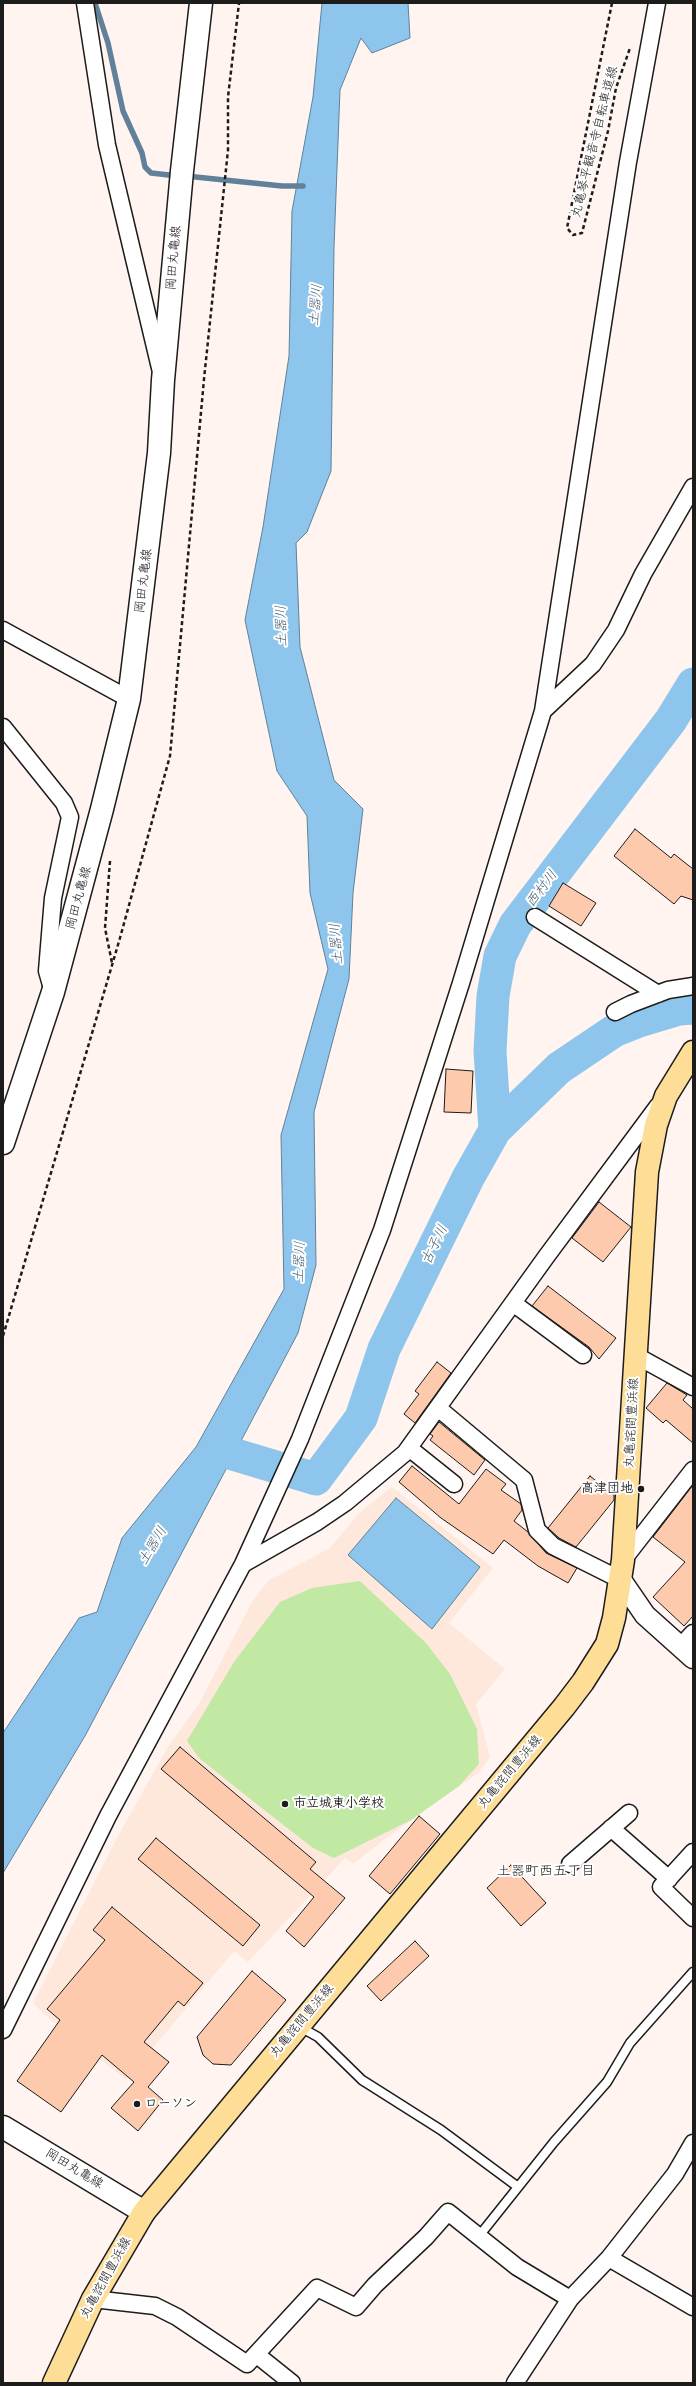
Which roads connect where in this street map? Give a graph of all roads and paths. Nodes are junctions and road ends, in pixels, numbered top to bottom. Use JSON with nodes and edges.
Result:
{"nodes":[{"id":1,"x":85,"y":3,"type":"edge"},
{"id":2,"x":201,"y":3,"type":"edge"},
{"id":3,"x":612,"y":3,"type":"edge"},
{"id":4,"x":657,"y":3,"type":"edge"},
{"id":5,"x":632,"y":41,"type":"dead end"},
{"id":6,"x":163,"y":380,"type":"junction"},
{"id":7,"x":693,"y":487,"type":"edge"},
{"id":8,"x":3,"y":630,"type":"edge"},
{"id":9,"x":129,"y":698,"type":"junction"},
{"id":10,"x":543,"y":711,"type":"junction"},
{"id":11,"x":3,"y":727,"type":"edge"},
{"id":12,"x":111,"y":854,"type":"dead end"},
{"id":13,"x":535,"y":917,"type":"dead end"},
{"id":14,"x":112,"y":964,"type":"dead end"},
{"id":15,"x":693,"y":986,"type":"edge"},
{"id":16,"x":53,"y":992,"type":"junction"},
{"id":17,"x":658,"y":994,"type":"junction"},
{"id":18,"x":614,"y":1012,"type":"dead end"},
{"id":19,"x":693,"y":1052,"type":"edge"},
{"id":20,"x":666,"y":1096,"type":"junction"},
{"id":21,"x":3,"y":1143,"type":"edge"},
{"id":22,"x":513,"y":1303,"type":"junction"},
{"id":23,"x":584,"y":1355,"type":"dead end"},
{"id":24,"x":635,"y":1355,"type":"junction"},
{"id":25,"x":693,"y":1387,"type":"edge"},
{"id":26,"x":438,"y":1408,"type":"junction"},
{"id":27,"x":409,"y":1448,"type":"junction"},
{"id":28,"x":693,"y":1470,"type":"edge"},
{"id":29,"x":454,"y":1484,"type":"dead end"},
{"id":30,"x":243,"y":1564,"type":"junction"},
{"id":31,"x":622,"y":1570,"type":"junction"},
{"id":32,"x":689,"y":1646,"type":"edge"},
{"id":33,"x":629,"y":1813,"type":"dead end"},
{"id":34,"x":611,"y":1828,"type":"junction"},
{"id":35,"x":693,"y":1852,"type":"edge"},
{"id":36,"x":570,"y":1864,"type":"dead end"},
{"id":37,"x":669,"y":1879,"type":"junction"},
{"id":38,"x":693,"y":1918,"type":"edge"},
{"id":39,"x":693,"y":1972,"type":"edge"},
{"id":40,"x":298,"y":2025,"type":"junction"},
{"id":41,"x":3,"y":2030,"type":"edge"},
{"id":42,"x":3,"y":2127,"type":"edge"},
{"id":43,"x":693,"y":2143,"type":"edge"},
{"id":44,"x":518,"y":2187,"type":"junction"},
{"id":45,"x":144,"y":2212,"type":"junction"},
{"id":46,"x":479,"y":2236,"type":"junction"},
{"id":47,"x":609,"y":2258,"type":"junction"},
{"id":48,"x":93,"y":2299,"type":"junction"},
{"id":49,"x":570,"y":2299,"type":"junction"},
{"id":50,"x":693,"y":2307,"type":"edge"},
{"id":51,"x":257,"y":2355,"type":"junction"},
{"id":52,"x":54,"y":2383,"type":"edge"},
{"id":53,"x":292,"y":2383,"type":"edge"},
{"id":54,"x":515,"y":2383,"type":"edge"}],
"edges":[{"from":1,"to":6,"type":"street"},
{"from":2,"to":6,"type":"main road","name":"岡田丸亀線"},
{"from":3,"to":5,"type":"path","name":"丸亀琴平観音寺自転車道線"},
{"from":4,"to":10,"type":"street"},
{"from":6,"to":9,"type":"main road","name":"岡田丸亀線"},
{"from":7,"to":10,"type":"street"},
{"from":8,"to":9,"type":"street"},
{"from":9,"to":16,"type":"main road","name":"岡田丸亀線"},
{"from":10,"to":30,"type":"street"},
{"from":11,"to":16,"type":"street"},
{"from":12,"to":14,"type":"path"},
{"from":13,"to":17,"type":"street"},
{"from":15,"to":17,"type":"street"},
{"from":16,"to":21,"type":"main road","name":"岡田丸亀線"},
{"from":17,"to":18,"type":"street"},
{"from":19,"to":20,"type":"main road","name":"丸亀詫間豊浜線"},
{"from":20,"to":22,"type":"street"},
{"from":20,"to":24,"type":"main road","name":"丸亀詫間豊浜線"},
{"from":22,"to":23,"type":"street"},
{"from":22,"to":26,"type":"street"},
{"from":24,"to":25,"type":"street"},
{"from":24,"to":31,"type":"main road","name":"丸亀詫間豊浜線"},
{"from":26,"to":27,"type":"street"},
{"from":26,"to":31,"type":"street"},
{"from":27,"to":29,"type":"street"},
{"from":27,"to":30,"type":"street"},
{"from":28,"to":31,"type":"street"},
{"from":30,"to":41,"type":"street"},
{"from":31,"to":32,"type":"street"},
{"from":31,"to":40,"type":"main road","name":"丸亀詫間豊浜線"},
{"from":33,"to":34,"type":"street"},
{"from":34,"to":36,"type":"street"},
{"from":34,"to":37,"type":"street"},
{"from":35,"to":37,"type":"street"},
{"from":37,"to":38,"type":"street"},
{"from":39,"to":44,"type":"lane"},
{"from":40,"to":44,"type":"lane"},
{"from":40,"to":45,"type":"main road","name":"丸亀詫間豊浜線"},
{"from":42,"to":45,"type":"main road","name":"岡田丸亀線"},
{"from":43,"to":47,"type":"street"},
{"from":44,"to":46,"type":"lane"},
{"from":45,"to":48,"type":"main road","name":"丸亀詫間豊浜線"},
{"from":46,"to":49,"type":"street"},
{"from":46,"to":51,"type":"street"},
{"from":47,"to":49,"type":"street"},
{"from":47,"to":50,"type":"street"},
{"from":48,"to":51,"type":"street"},
{"from":48,"to":52,"type":"main road","name":"丸亀詫間豊浜線"},
{"from":49,"to":54,"type":"street"},
{"from":51,"to":53,"type":"street"}]}
